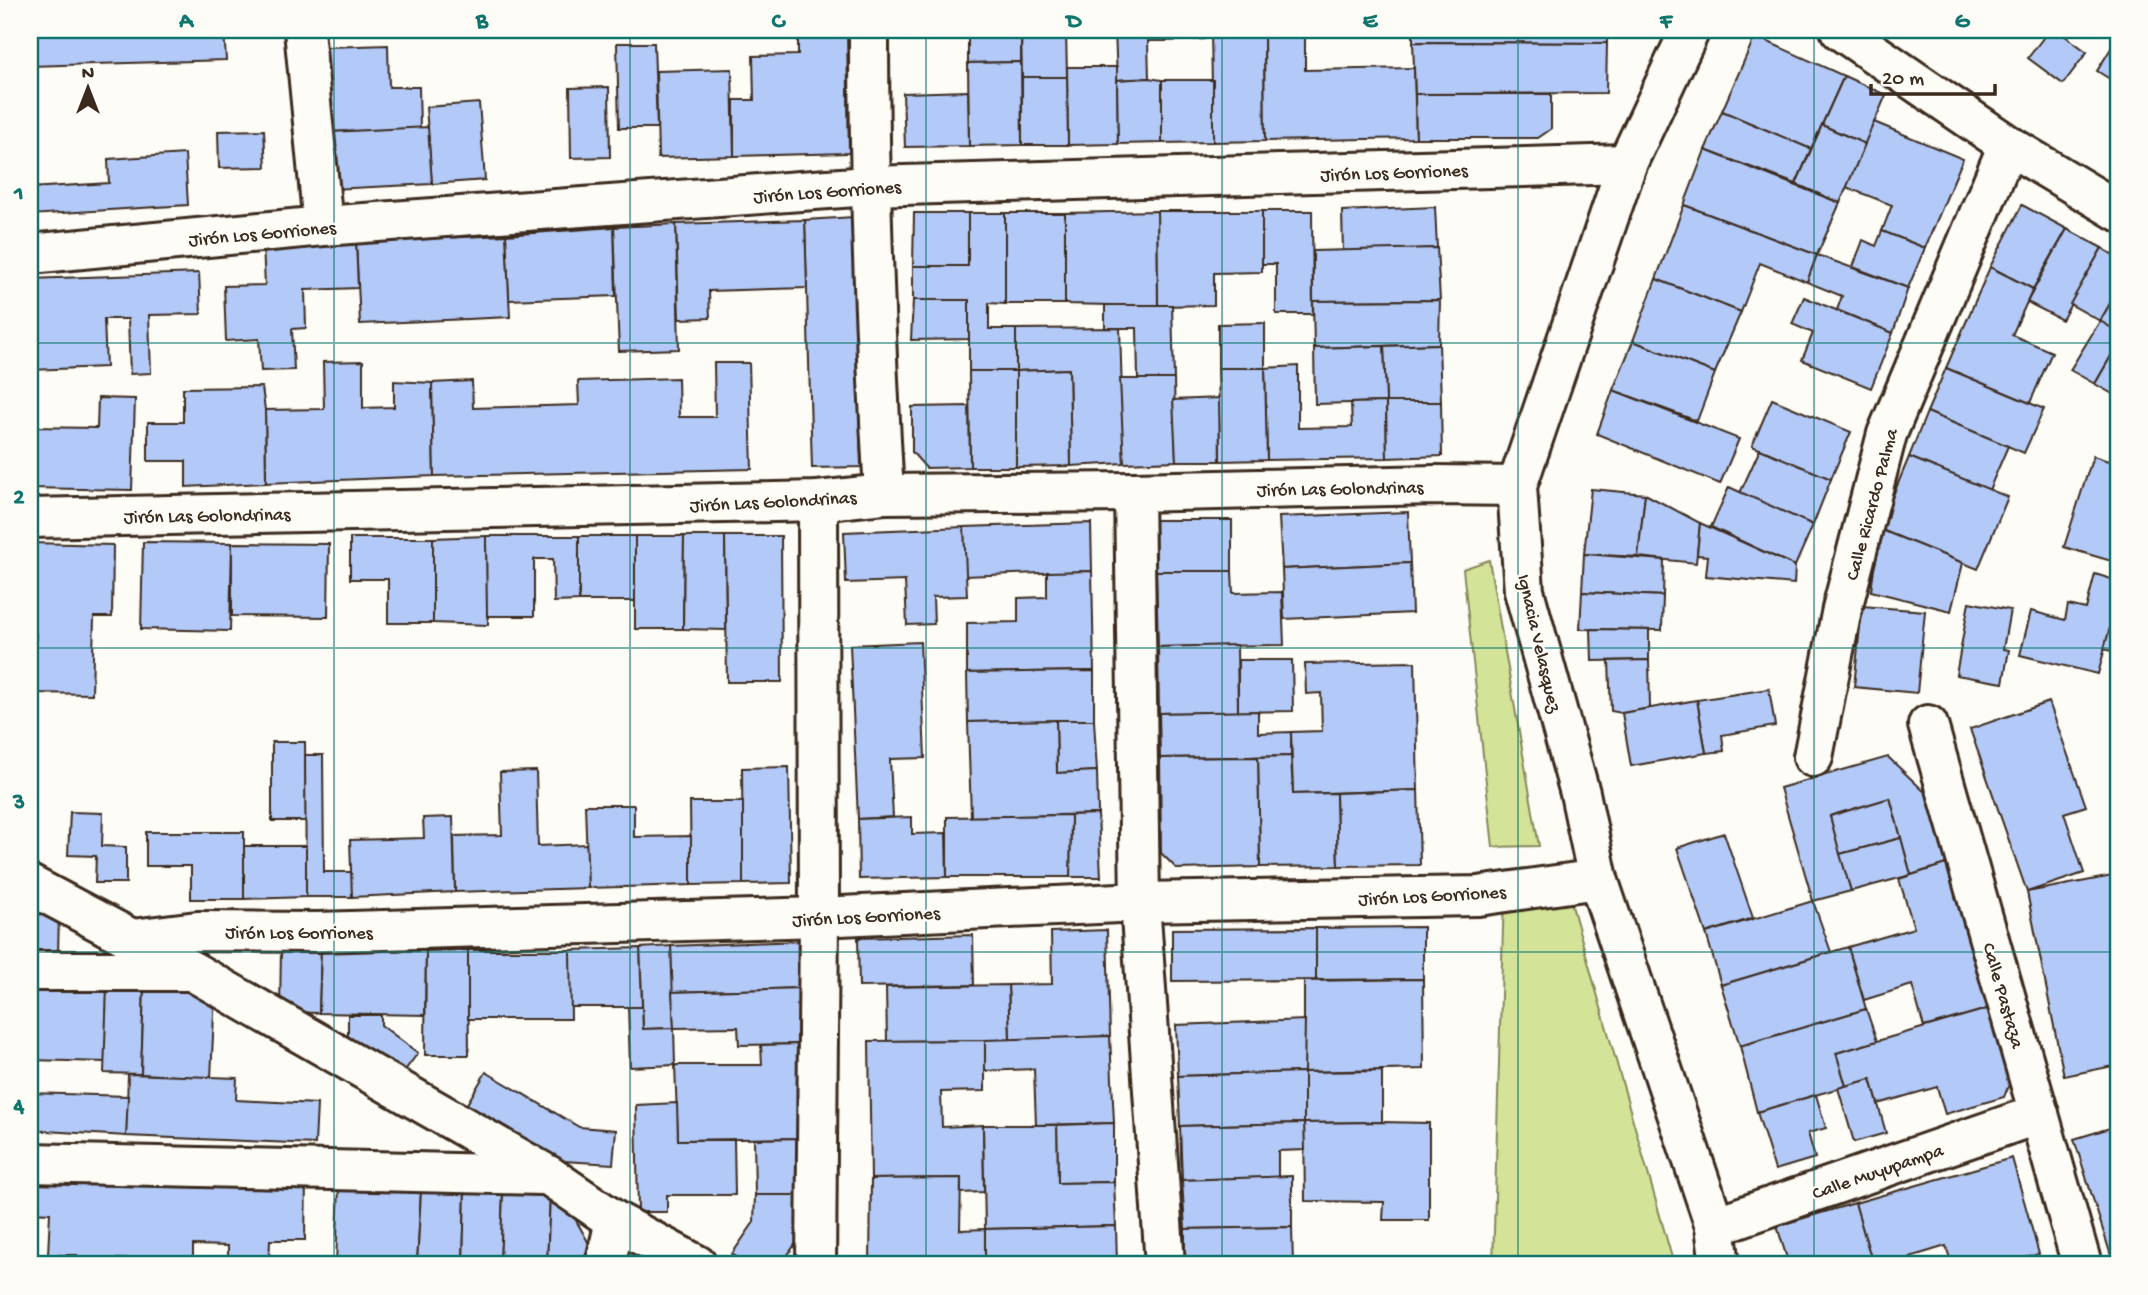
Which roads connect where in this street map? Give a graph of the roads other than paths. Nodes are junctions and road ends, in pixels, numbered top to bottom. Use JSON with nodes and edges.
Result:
{"nodes":[{"id":1,"x":304,"y":30,"type":"edge"},
{"id":2,"x":869,"y":30,"type":"edge"},
{"id":3,"x":1690,"y":30,"type":"edge"},
{"id":4,"x":1840,"y":30,"type":"edge"},
{"id":5,"x":2008,"y":145,"type":"junction"},
{"id":6,"x":1627,"y":164,"type":"junction"},
{"id":7,"x":869,"y":186,"type":"junction"},
{"id":8,"x":2118,"y":211,"type":"edge"},
{"id":9,"x":323,"y":226,"type":"junction"},
{"id":10,"x":30,"y":254,"type":"edge"},
{"id":11,"x":1517,"y":486,"type":"junction"},
{"id":12,"x":1133,"y":492,"type":"junction"},
{"id":13,"x":884,"y":494,"type":"junction"},
{"id":14,"x":818,"y":501,"type":"junction"},
{"id":15,"x":30,"y":518,"type":"edge"},
{"id":16,"x":1928,"y":725,"type":"dead end"},
{"id":17,"x":1813,"y":757,"type":"dead end"},
{"id":18,"x":1598,"y":879,"type":"junction"},
{"id":19,"x":30,"y":885,"type":"edge"},
{"id":20,"x":1140,"y":902,"type":"junction"},
{"id":21,"x":819,"y":917,"type":"junction"},
{"id":22,"x":132,"y":939,"type":"junction"},
{"id":23,"x":30,"y":971,"type":"edge"},
{"id":24,"x":192,"y":971,"type":"junction"},
{"id":25,"x":2039,"y":1114,"type":"junction"},
{"id":26,"x":30,"y":1163,"type":"edge"},
{"id":27,"x":548,"y":1175,"type":"junction"},
{"id":28,"x":615,"y":1221,"type":"junction"},
{"id":29,"x":1715,"y":1226,"type":"junction"},
{"id":30,"x":605,"y":1265,"type":"edge"},
{"id":31,"x":697,"y":1265,"type":"edge"},
{"id":32,"x":816,"y":1265,"type":"edge"},
{"id":33,"x":1165,"y":1265,"type":"edge"},
{"id":34,"x":1720,"y":1265,"type":"edge"},
{"id":35,"x":2082,"y":1265,"type":"edge"}],
"edges":[{"from":1,"to":9,"type":"street"},
{"from":2,"to":7,"type":"street"},
{"from":3,"to":6,"type":"street","name":"Ignacia Velasquez"},
{"from":4,"to":5,"type":"street"},
{"from":5,"to":8,"type":"street"},
{"from":5,"to":17,"type":"street","name":"Calle Ricardo Palma"},
{"from":6,"to":7,"type":"street","name":"Jirón Los Gorriones"},
{"from":6,"to":11,"type":"street","name":"Ignacia Velasquez"},
{"from":7,"to":9,"type":"street","name":"Jirón Los Gorriones"},
{"from":7,"to":13,"type":"street"},
{"from":9,"to":10,"type":"street","name":"Jirón Los Gorriones"},
{"from":11,"to":12,"type":"street","name":"Jirón Las Golondrinas"},
{"from":11,"to":18,"type":"street","name":"Ignacia Velasquez"},
{"from":12,"to":13,"type":"street","name":"Jirón Las Golondrinas"},
{"from":12,"to":20,"type":"street"},
{"from":13,"to":14,"type":"street","name":"Jirón Las Golondrinas"},
{"from":14,"to":15,"type":"street","name":"Jirón Las Golondrinas"},
{"from":14,"to":21,"type":"street"},
{"from":16,"to":25,"type":"street","name":"Calle Pastaza"},
{"from":18,"to":20,"type":"street","name":"Jirón Los Gorriones"},
{"from":18,"to":29,"type":"street","name":"Ignacia Velasquez"},
{"from":19,"to":22,"type":"street"},
{"from":20,"to":21,"type":"street","name":"Jirón Los Gorriones"},
{"from":20,"to":33,"type":"street"},
{"from":21,"to":22,"type":"street","name":"Jirón Los Gorriones"},
{"from":21,"to":32,"type":"street"},
{"from":22,"to":24,"type":"street"},
{"from":23,"to":24,"type":"street"},
{"from":24,"to":27,"type":"street"},
{"from":25,"to":29,"type":"street","name":"Calle Muyupampa"},
{"from":25,"to":35,"type":"street","name":"Calle Pastaza"},
{"from":26,"to":27,"type":"street"},
{"from":27,"to":28,"type":"street"},
{"from":28,"to":30,"type":"street"},
{"from":28,"to":31,"type":"street"},
{"from":29,"to":34,"type":"street","name":"Ignacia Velasquez"}]}
